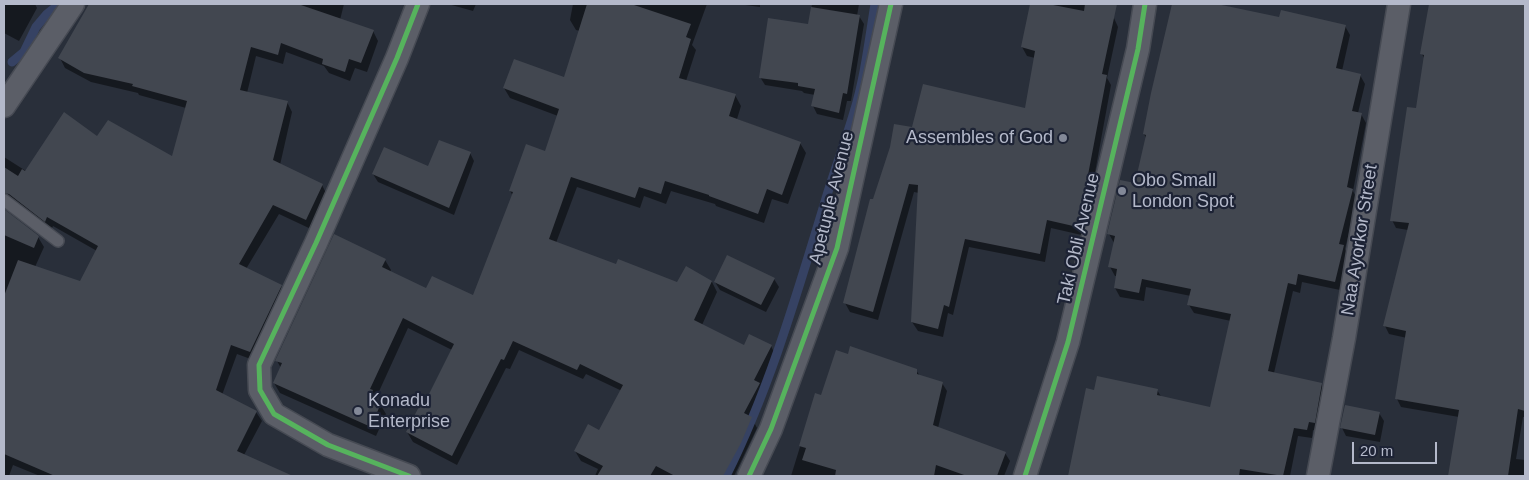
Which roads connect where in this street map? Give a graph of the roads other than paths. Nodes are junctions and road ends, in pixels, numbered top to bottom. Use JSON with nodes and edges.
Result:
{"nodes":[{"id":1,"x":73,"y":4,"type":"edge"},
{"id":2,"x":418,"y":4,"type":"edge"},
{"id":3,"x":891,"y":4,"type":"edge"},
{"id":4,"x":1145,"y":4,"type":"edge"},
{"id":5,"x":1399,"y":4,"type":"edge"},
{"id":6,"x":4,"y":106,"type":"edge"},
{"id":7,"x":4,"y":200,"type":"edge"},
{"id":8,"x":58,"y":241,"type":"dead end"},
{"id":9,"x":409,"y":476,"type":"edge"},
{"id":10,"x":749,"y":476,"type":"edge"},
{"id":11,"x":1025,"y":476,"type":"edge"},
{"id":12,"x":1318,"y":476,"type":"edge"}],
"edges":[{"from":1,"to":6,"type":"street"},
{"from":2,"to":9,"type":"street"},
{"from":3,"to":10,"type":"street","name":"Apetuple Avenue"},
{"from":4,"to":11,"type":"street","name":"Taki Obli Avenue"},
{"from":5,"to":12,"type":"street","name":"Naa Ayorkor Street"},
{"from":7,"to":8,"type":"lane"}]}
